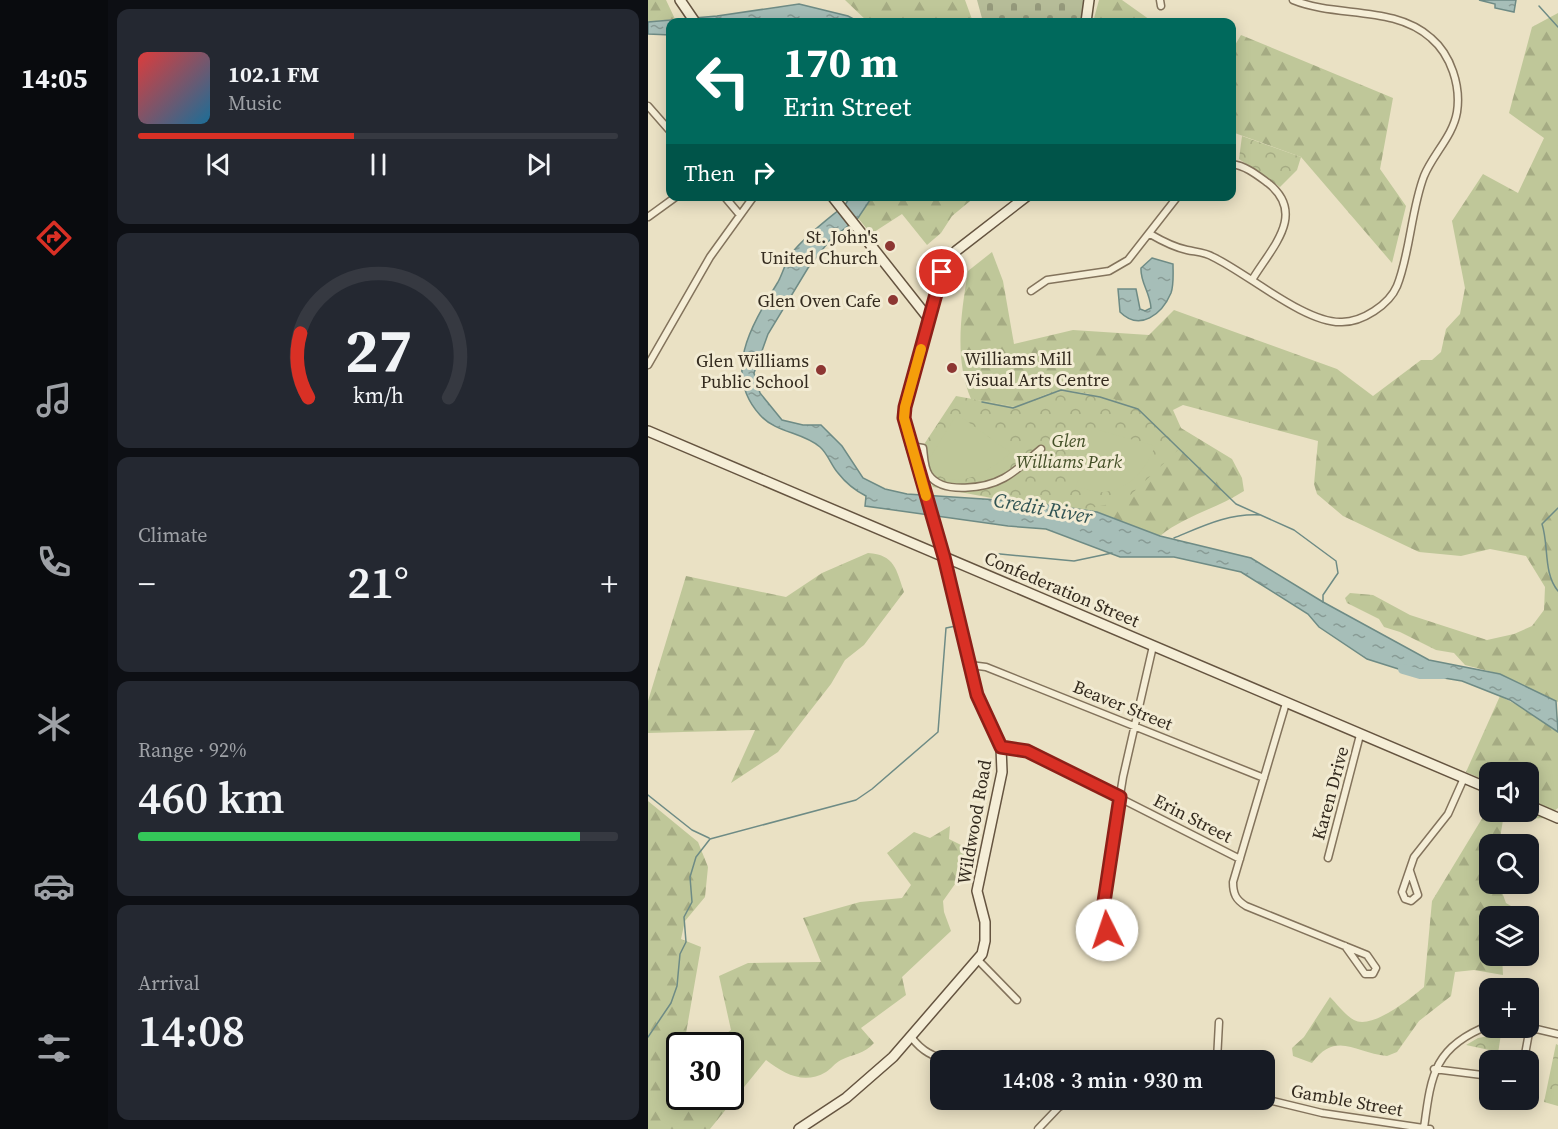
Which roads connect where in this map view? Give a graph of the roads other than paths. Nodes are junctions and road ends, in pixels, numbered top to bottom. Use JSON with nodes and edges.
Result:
{"nodes":[{"id":1,"x":680,"y":0,"type":"edge"},
{"id":2,"x":1089,"y":0,"type":"edge"},
{"id":3,"x":1293,"y":0,"type":"edge"},
{"id":4,"x":692,"y":18,"type":"edge"},
{"id":5,"x":1087,"y":18,"type":"edge"},
{"id":6,"x":648,"y":106,"type":"edge"},
{"id":7,"x":666,"y":126,"type":"edge"},
{"id":8,"x":1236,"y":165,"type":"edge"},
{"id":9,"x":670,"y":201,"type":"edge"},
{"id":10,"x":728,"y":201,"type":"edge"},
{"id":11,"x":750,"y":201,"type":"edge"},
{"id":12,"x":836,"y":201,"type":"edge"},
{"id":13,"x":1021,"y":201,"type":"edge"},
{"id":14,"x":1174,"y":201,"type":"edge"},
{"id":15,"x":740,"y":215,"type":"junction"},
{"id":16,"x":648,"y":216,"type":"edge"},
{"id":17,"x":1150,"y":234,"type":"junction"},
{"id":18,"x":1252,"y":280,"type":"junction"},
{"id":19,"x":1031,"y":291,"type":"dead end"},
{"id":20,"x":929,"y":319,"type":"junction"},
{"id":21,"x":648,"y":365,"type":"edge"},
{"id":22,"x":648,"y":431,"type":"edge"},
{"id":23,"x":911,"y":446,"type":"junction"},
{"id":24,"x":1041,"y":449,"type":"dead end"},
{"id":25,"x":933,"y":521,"type":"junction"},
{"id":26,"x":922,"y":547,"type":"junction"},
{"id":27,"x":944,"y":557,"type":"junction"},
{"id":28,"x":1153,"y":646,"type":"junction"},
{"id":29,"x":970,"y":665,"type":"junction"},
{"id":30,"x":1286,"y":703,"type":"junction"},
{"id":31,"x":1133,"y":726,"type":"junction"},
{"id":32,"x":1360,"y":735,"type":"junction"},
{"id":33,"x":1001,"y":747,"type":"junction"},
{"id":34,"x":1264,"y":778,"type":"junction"},
{"id":35,"x":1464,"y":778,"type":"junction"},
{"id":36,"x":1479,"y":784,"type":"edge"},
{"id":37,"x":1120,"y":797,"type":"junction"},
{"id":38,"x":1539,"y":810,"type":"edge"},
{"id":39,"x":1558,"y":818,"type":"edge"},
{"id":40,"x":1328,"y":858,"type":"dead end"},
{"id":41,"x":1240,"y":859,"type":"junction"},
{"id":42,"x":1410,"y":871,"type":"dead end"},
{"id":43,"x":1345,"y":946,"type":"junction"},
{"id":44,"x":1119,"y":948,"type":"dead end"},
{"id":45,"x":978,"y":960,"type":"junction"},
{"id":46,"x":1017,"y":1000,"type":"dead end"},
{"id":47,"x":1219,"y":1022,"type":"dead end"},
{"id":48,"x":1539,"y":1029,"type":"edge"},
{"id":49,"x":1479,"y":1030,"type":"edge"},
{"id":50,"x":1558,"y":1034,"type":"edge"},
{"id":51,"x":912,"y":1038,"type":"junction"},
{"id":52,"x":1218,"y":1050,"type":"edge"},
{"id":53,"x":930,"y":1054,"type":"edge"},
{"id":54,"x":1434,"y":1069,"type":"junction"},
{"id":55,"x":1479,"y":1075,"type":"edge"},
{"id":56,"x":1275,"y":1102,"type":"edge"},
{"id":57,"x":1056,"y":1110,"type":"edge"},
{"id":58,"x":1424,"y":1128,"type":"edge"},
{"id":59,"x":799,"y":1129,"type":"edge"},
{"id":60,"x":1038,"y":1129,"type":"edge"},
{"id":61,"x":1430,"y":1129,"type":"edge"}],
"edges":[{"from":1,"to":4,"type":"street"},
{"from":2,"to":5,"type":"street"},
{"from":3,"to":18,"type":"street"},
{"from":6,"to":7,"type":"street"},
{"from":8,"to":18,"type":"street"},
{"from":9,"to":16,"type":"street"},
{"from":10,"to":15,"type":"street"},
{"from":11,"to":15,"type":"street"},
{"from":12,"to":20,"type":"street"},
{"from":13,"to":20,"type":"street","name":"Wildwood Road"},
{"from":14,"to":17,"type":"street"},
{"from":15,"to":21,"type":"street"},
{"from":17,"to":18,"type":"street"},
{"from":17,"to":19,"type":"street"},
{"from":20,"to":23,"type":"street","name":"Wildwood Road"},
{"from":22,"to":26,"type":"street","name":"Confederation Street"},
{"from":23,"to":24,"type":"street"},
{"from":23,"to":25,"type":"street","name":"Wildwood Road"},
{"from":25,"to":26,"type":"street"},
{"from":25,"to":27,"type":"street","name":"Wildwood Road"},
{"from":26,"to":27,"type":"street","name":"Confederation Street"},
{"from":27,"to":28,"type":"street","name":"Confederation Street"},
{"from":27,"to":29,"type":"street","name":"Wildwood Road"},
{"from":28,"to":30,"type":"street","name":"Confederation Street"},
{"from":28,"to":31,"type":"street"},
{"from":29,"to":31,"type":"street","name":"Beaver Street"},
{"from":29,"to":33,"type":"street","name":"Wildwood Road"},
{"from":30,"to":32,"type":"street","name":"Confederation Street"},
{"from":30,"to":34,"type":"street"},
{"from":31,"to":34,"type":"street","name":"Beaver Street"},
{"from":31,"to":37,"type":"street"},
{"from":32,"to":35,"type":"street","name":"Confederation Street"},
{"from":32,"to":40,"type":"street","name":"Karen Drive"},
{"from":33,"to":37,"type":"street","name":"Erin Street"},
{"from":33,"to":45,"type":"street","name":"Wildwood Road"},
{"from":34,"to":41,"type":"street"},
{"from":35,"to":36,"type":"street","name":"Confederation Street"},
{"from":35,"to":42,"type":"street"},
{"from":37,"to":41,"type":"street","name":"Erin Street"},
{"from":37,"to":44,"type":"street"},
{"from":38,"to":39,"type":"street"},
{"from":41,"to":43,"type":"street"},
{"from":43,"to":43,"type":"street"},
{"from":45,"to":46,"type":"street"},
{"from":45,"to":51,"type":"street","name":"Wildwood Road"},
{"from":47,"to":52,"type":"street"},
{"from":48,"to":50,"type":"street"},
{"from":49,"to":54,"type":"street"},
{"from":51,"to":53,"type":"street"},
{"from":51,"to":59,"type":"street","name":"Wildwood Road"},
{"from":54,"to":55,"type":"street"},
{"from":54,"to":58,"type":"street"},
{"from":56,"to":58,"type":"street","name":"Gamble Street"},
{"from":57,"to":60,"type":"street"},
{"from":58,"to":61,"type":"street","name":"Gamble Street"}]}
